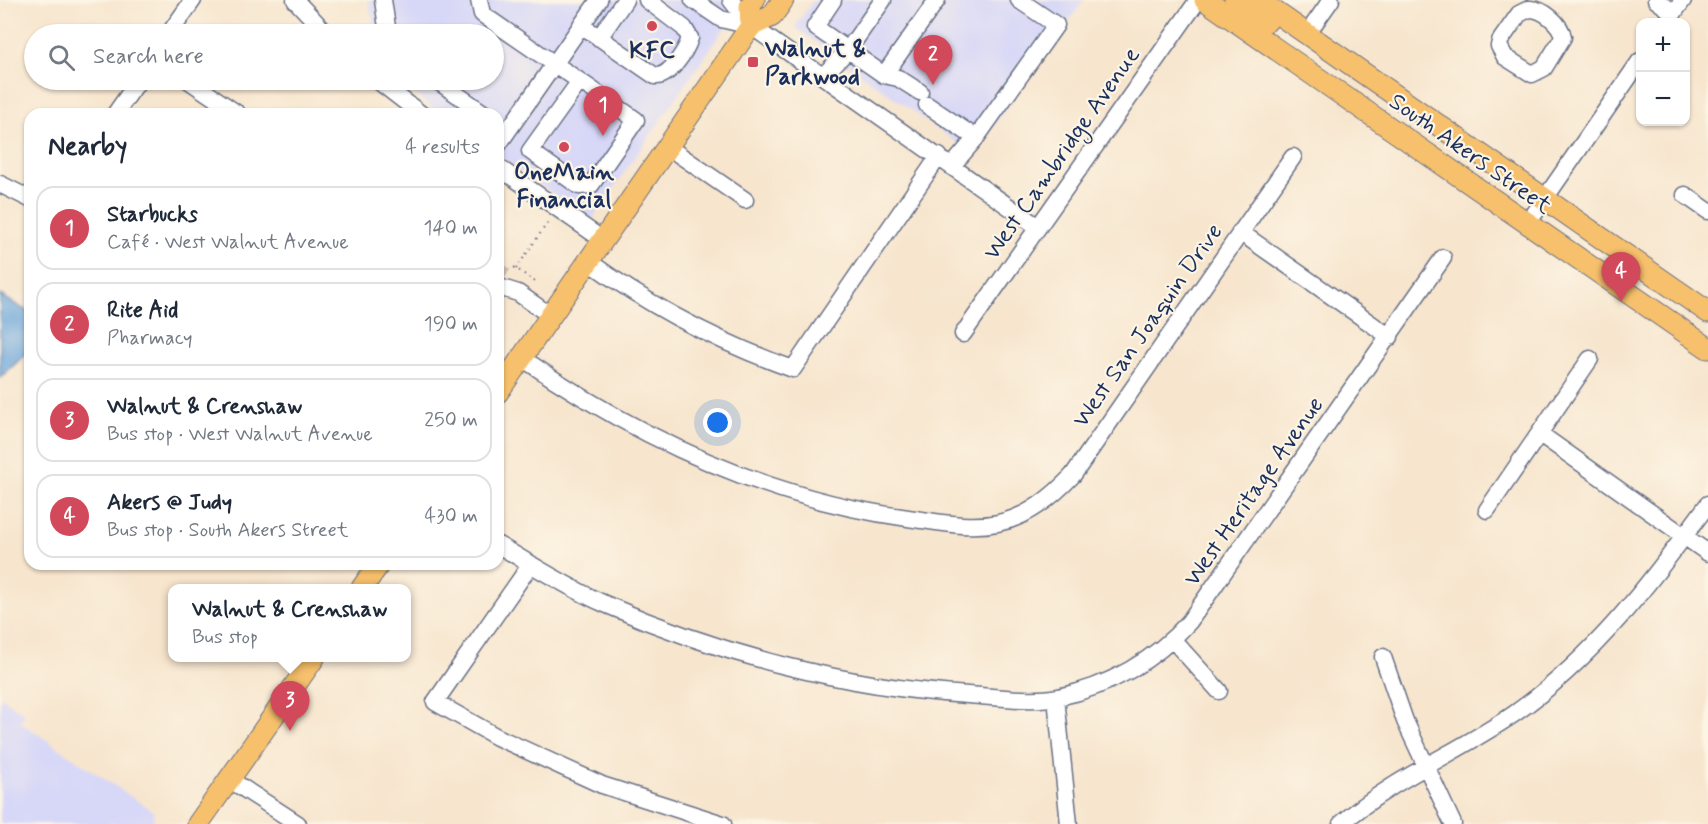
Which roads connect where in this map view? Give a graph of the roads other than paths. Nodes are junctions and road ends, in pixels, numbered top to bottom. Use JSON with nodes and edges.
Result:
{"nodes":[{"id":1,"x":193,"y":0,"type":"edge"},
{"id":2,"x":295,"y":0,"type":"edge"},
{"id":3,"x":383,"y":0,"type":"edge"},
{"id":4,"x":479,"y":0,"type":"edge"},
{"id":5,"x":599,"y":0,"type":"edge"},
{"id":6,"x":625,"y":0,"type":"edge"},
{"id":7,"x":647,"y":0,"type":"edge"},
{"id":8,"x":693,"y":0,"type":"edge"},
{"id":9,"x":732,"y":0,"type":"edge"},
{"id":10,"x":754,"y":0,"type":"edge"},
{"id":11,"x":783,"y":0,"type":"edge"},
{"id":12,"x":833,"y":0,"type":"edge"},
{"id":13,"x":883,"y":0,"type":"edge"},
{"id":14,"x":937,"y":0,"type":"edge"},
{"id":15,"x":1021,"y":0,"type":"edge"},
{"id":16,"x":1198,"y":0,"type":"edge"},
{"id":17,"x":1205,"y":0,"type":"edge"},
{"id":18,"x":1235,"y":0,"type":"edge"},
{"id":19,"x":1258,"y":0,"type":"edge"},
{"id":20,"x":1330,"y":0,"type":"edge"},
{"id":21,"x":1656,"y":0,"type":"edge"},
{"id":22,"x":1675,"y":12,"type":"edge"},
{"id":23,"x":176,"y":24,"type":"edge"},
{"id":24,"x":318,"y":24,"type":"edge"},
{"id":25,"x":387,"y":24,"type":"edge"},
{"id":26,"x":496,"y":24,"type":"edge"},
{"id":27,"x":581,"y":25,"type":"junction"},
{"id":28,"x":751,"y":26,"type":"junction"},
{"id":29,"x":504,"y":30,"type":"edge"},
{"id":30,"x":1307,"y":34,"type":"junction"},
{"id":31,"x":599,"y":38,"type":"junction"},
{"id":32,"x":848,"y":50,"type":"junction"},
{"id":33,"x":554,"y":65,"type":"junction"},
{"id":34,"x":1636,"y":68,"type":"edge"},
{"id":35,"x":884,"y":75,"type":"junction"},
{"id":36,"x":823,"y":76,"type":"junction"},
{"id":37,"x":580,"y":81,"type":"junction"},
{"id":38,"x":132,"y":90,"type":"edge"},
{"id":39,"x":203,"y":90,"type":"edge"},
{"id":40,"x":390,"y":90,"type":"edge"},
{"id":41,"x":450,"y":90,"type":"edge"},
{"id":42,"x":119,"y":108,"type":"edge"},
{"id":43,"x":229,"y":108,"type":"edge"},
{"id":44,"x":414,"y":108,"type":"edge"},
{"id":45,"x":476,"y":108,"type":"edge"},
{"id":46,"x":504,"y":126,"type":"edge"},
{"id":47,"x":976,"y":138,"type":"junction"},
{"id":48,"x":668,"y":147,"type":"junction"},
{"id":49,"x":1293,"y":157,"type":"dead end"},
{"id":50,"x":946,"y":161,"type":"junction"},
{"id":51,"x":504,"y":171,"type":"edge"},
{"id":52,"x":0,"y":184,"type":"edge"},
{"id":53,"x":1685,"y":195,"type":"dead end"},
{"id":54,"x":24,"y":196,"type":"edge"},
{"id":55,"x":1545,"y":198,"type":"junction"},
{"id":56,"x":745,"y":200,"type":"dead end"},
{"id":57,"x":1708,"y":211,"type":"edge"},
{"id":58,"x":1528,"y":223,"type":"junction"},
{"id":59,"x":1038,"y":227,"type":"junction"},
{"id":60,"x":1240,"y":232,"type":"junction"},
{"id":61,"x":603,"y":240,"type":"junction"},
{"id":62,"x":1443,"y":258,"type":"dead end"},
{"id":63,"x":588,"y":261,"type":"junction"},
{"id":64,"x":509,"y":275,"type":"tunnel mouth"},
{"id":65,"x":1708,"y":312,"type":"edge"},
{"id":66,"x":550,"y":316,"type":"junction"},
{"id":67,"x":963,"y":334,"type":"dead end"},
{"id":68,"x":1390,"y":337,"type":"junction"},
{"id":69,"x":1708,"y":348,"type":"edge"},
{"id":70,"x":522,"y":358,"type":"junction"},
{"id":71,"x":1590,"y":359,"type":"dead end"},
{"id":72,"x":504,"y":384,"type":"edge"},
{"id":73,"x":1540,"y":434,"type":"junction"},
{"id":74,"x":1708,"y":504,"type":"edge"},
{"id":75,"x":1487,"y":510,"type":"dead end"},
{"id":76,"x":1684,"y":537,"type":"junction"},
{"id":77,"x":504,"y":548,"type":"edge"},
{"id":78,"x":1708,"y":553,"type":"edge"},
{"id":79,"x":531,"y":564,"type":"junction"},
{"id":80,"x":375,"y":570,"type":"edge"},
{"id":81,"x":365,"y":584,"type":"edge"},
{"id":82,"x":1173,"y":640,"type":"junction"},
{"id":83,"x":1383,"y":657,"type":"dead end"},
{"id":84,"x":311,"y":662,"type":"edge"},
{"id":85,"x":1219,"y":691,"type":"dead end"},
{"id":86,"x":1056,"y":698,"type":"junction"},
{"id":87,"x":1426,"y":767,"type":"junction"},
{"id":88,"x":229,"y":779,"type":"junction"},
{"id":89,"x":198,"y":824,"type":"edge"},
{"id":90,"x":298,"y":824,"type":"edge"},
{"id":91,"x":723,"y":824,"type":"edge"},
{"id":92,"x":1069,"y":824,"type":"edge"},
{"id":93,"x":1341,"y":824,"type":"edge"},
{"id":94,"x":1453,"y":824,"type":"edge"}],
"edges":[{"from":1,"to":23,"type":"street"},
{"from":2,"to":24,"type":"street"},
{"from":3,"to":25,"type":"street"},
{"from":4,"to":26,"type":"street"},
{"from":5,"to":27,"type":"street"},
{"from":6,"to":31,"type":"street"},
{"from":7,"to":31,"type":"street"},
{"from":8,"to":28,"type":"street"},
{"from":9,"to":28,"type":"street"},
{"from":10,"to":28,"type":"main road"},
{"from":11,"to":28,"type":"main road"},
{"from":12,"to":32,"type":"street"},
{"from":13,"to":32,"type":"street"},
{"from":14,"to":35,"type":"street"},
{"from":15,"to":47,"type":"street"},
{"from":16,"to":59,"type":"street","name":"West Cambridge Avenue"},
{"from":17,"to":58,"type":"main road","name":"South Akers Street"},
{"from":18,"to":30,"type":"main road"},
{"from":19,"to":30,"type":"main road","name":"South Akers Street"},
{"from":20,"to":30,"type":"street"},
{"from":21,"to":22,"type":"street"},
{"from":27,"to":31,"type":"street"},
{"from":27,"to":33,"type":"street"},
{"from":28,"to":36,"type":"street"},
{"from":28,"to":48,"type":"main road"},
{"from":29,"to":33,"type":"street"},
{"from":30,"to":55,"type":"main road","name":"South Akers Street"},
{"from":32,"to":35,"type":"street"},
{"from":32,"to":36,"type":"street"},
{"from":33,"to":37,"type":"street"},
{"from":33,"to":46,"type":"street"},
{"from":34,"to":55,"type":"street"},
{"from":35,"to":47,"type":"street"},
{"from":36,"to":50,"type":"street"},
{"from":37,"to":37,"type":"street"},
{"from":38,"to":42,"type":"street"},
{"from":39,"to":43,"type":"street"},
{"from":40,"to":44,"type":"street"},
{"from":41,"to":45,"type":"street"},
{"from":47,"to":50,"type":"street"},
{"from":48,"to":56,"type":"street"},
{"from":48,"to":61,"type":"main road"},
{"from":49,"to":60,"type":"street","name":"West San Joaquin Drive"},
{"from":50,"to":59,"type":"street"},
{"from":50,"to":63,"type":"street"},
{"from":51,"to":61,"type":"street"},
{"from":52,"to":54,"type":"street"},
{"from":53,"to":57,"type":"street"},
{"from":55,"to":58,"type":"street"},
{"from":55,"to":65,"type":"main road","name":"South Akers Street"},
{"from":58,"to":69,"type":"main road","name":"South Akers Street"},
{"from":59,"to":67,"type":"street","name":"West Cambridge Avenue"},
{"from":60,"to":68,"type":"street"},
{"from":60,"to":70,"type":"street","name":"West San Joaquin Drive"},
{"from":61,"to":63,"type":"main road"},
{"from":62,"to":68,"type":"street","name":"West Heritage Avenue"},
{"from":63,"to":66,"type":"main road"},
{"from":64,"to":66,"type":"street"},
{"from":66,"to":70,"type":"main road"},
{"from":68,"to":82,"type":"street","name":"West Heritage Avenue"},
{"from":70,"to":72,"type":"main road"},
{"from":71,"to":73,"type":"street"},
{"from":73,"to":75,"type":"street"},
{"from":73,"to":76,"type":"street"},
{"from":74,"to":76,"type":"street"},
{"from":76,"to":78,"type":"street"},
{"from":76,"to":87,"type":"street"},
{"from":77,"to":79,"type":"street","name":"West Heritage Avenue"},
{"from":79,"to":86,"type":"street","name":"West Heritage Avenue"},
{"from":79,"to":91,"type":"street"},
{"from":80,"to":81,"type":"main road"},
{"from":82,"to":85,"type":"street"},
{"from":82,"to":86,"type":"street","name":"West Heritage Avenue"},
{"from":83,"to":87,"type":"street"},
{"from":84,"to":88,"type":"main road"},
{"from":86,"to":92,"type":"street"},
{"from":87,"to":93,"type":"street"},
{"from":87,"to":94,"type":"street"},
{"from":88,"to":89,"type":"main road"},
{"from":88,"to":90,"type":"street"}]}
